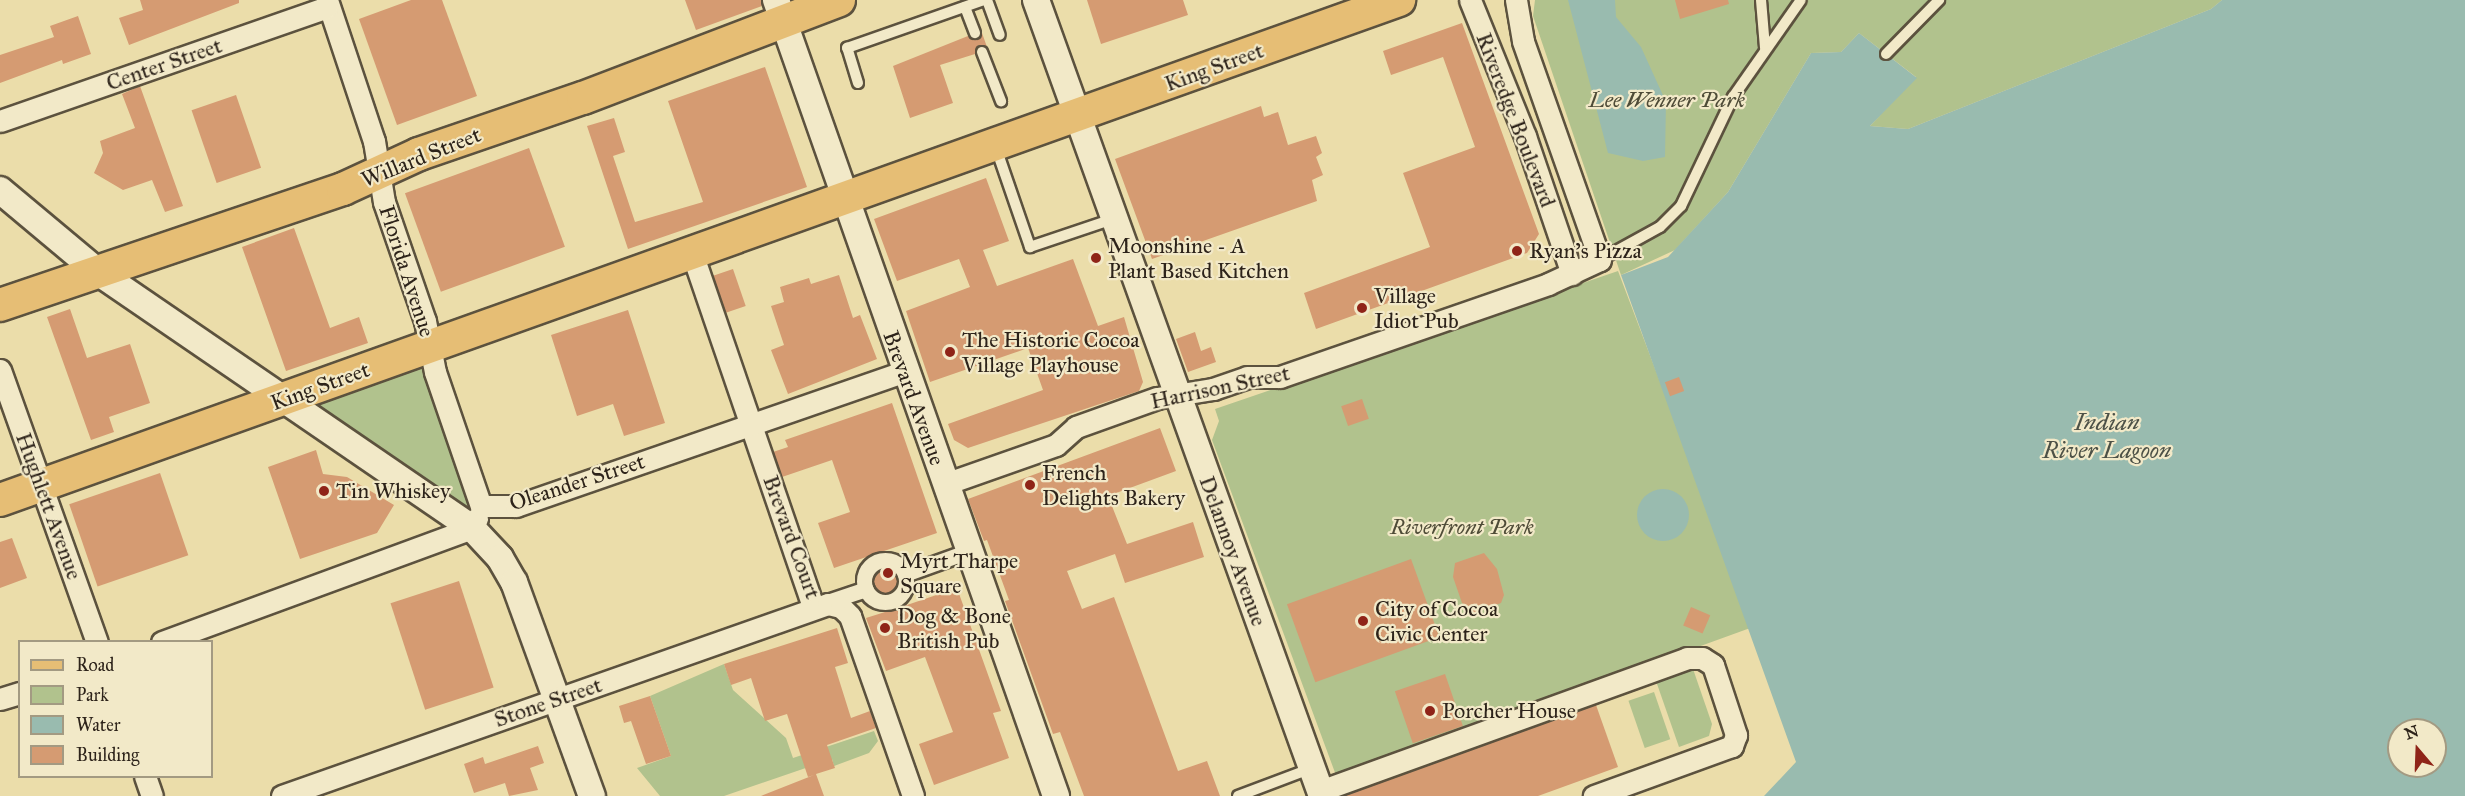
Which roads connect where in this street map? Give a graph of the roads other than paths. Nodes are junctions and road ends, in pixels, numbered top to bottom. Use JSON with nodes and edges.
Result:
{"nodes":[{"id":1,"x":839,"y":0,"type":"edge"},
{"id":2,"x":986,"y":0,"type":"edge"},
{"id":3,"x":1036,"y":0,"type":"edge"},
{"id":4,"x":1399,"y":0,"type":"edge"},
{"id":5,"x":1470,"y":0,"type":"edge"},
{"id":6,"x":1516,"y":0,"type":"edge"},
{"id":7,"x":1761,"y":0,"type":"edge"},
{"id":8,"x":1801,"y":0,"type":"edge"},
{"id":9,"x":1939,"y":0,"type":"edge"},
{"id":10,"x":327,"y":3,"type":"edge"},
{"id":11,"x":965,"y":7,"type":"junction"},
{"id":12,"x":779,"y":11,"type":"edge"},
{"id":13,"x":975,"y":33,"type":"dead end"},
{"id":14,"x":1000,"y":35,"type":"dead end"},
{"id":15,"x":1765,"y":48,"type":"junction"},
{"id":16,"x":982,"y":52,"type":"dead end"},
{"id":17,"x":1886,"y":54,"type":"dead end"},
{"id":18,"x":858,"y":83,"type":"dead end"},
{"id":19,"x":1001,"y":101,"type":"dead end"},
{"id":20,"x":1076,"y":116,"type":"junction"},
{"id":21,"x":0,"y":121,"type":"edge"},
{"id":22,"x":995,"y":145,"type":"junction"},
{"id":23,"x":378,"y":173,"type":"junction"},
{"id":24,"x":0,"y":190,"type":"edge"},
{"id":25,"x":845,"y":198,"type":"junction"},
{"id":26,"x":1113,"y":219,"type":"junction"},
{"id":27,"x":692,"y":253,"type":"junction"},
{"id":28,"x":1600,"y":260,"type":"junction"},
{"id":29,"x":98,"y":272,"type":"junction"},
{"id":30,"x":1572,"y":274,"type":"junction"},
{"id":31,"x":0,"y":305,"type":"edge"},
{"id":32,"x":432,"y":346,"type":"junction"},
{"id":33,"x":0,"y":370,"type":"edge"},
{"id":34,"x":904,"y":372,"type":"junction"},
{"id":35,"x":1177,"y":395,"type":"junction"},
{"id":36,"x":284,"y":399,"type":"junction"},
{"id":37,"x":752,"y":424,"type":"junction"},
{"id":38,"x":945,"y":484,"type":"junction"},
{"id":39,"x":41,"y":486,"type":"junction"},
{"id":40,"x":0,"y":500,"type":"edge"},
{"id":41,"x":476,"y":517,"type":"junction"},
{"id":42,"x":969,"y":551,"type":"junction"},
{"id":43,"x":905,"y":574,"type":"junction"},
{"id":44,"x":866,"y":589,"type":"junction"},
{"id":45,"x":813,"y":607,"type":"junction"},
{"id":46,"x":96,"y":640,"type":"edge"},
{"id":47,"x":167,"y":640,"type":"edge"},
{"id":48,"x":18,"y":694,"type":"edge"},
{"id":49,"x":0,"y":699,"type":"edge"},
{"id":50,"x":557,"y":699,"type":"junction"},
{"id":51,"x":145,"y":778,"type":"edge"},
{"id":52,"x":1318,"y":785,"type":"edge"},
{"id":53,"x":152,"y":796,"type":"edge"},
{"id":54,"x":282,"y":796,"type":"edge"},
{"id":55,"x":592,"y":796,"type":"edge"},
{"id":56,"x":913,"y":796,"type":"edge"},
{"id":57,"x":1056,"y":796,"type":"edge"},
{"id":58,"x":1238,"y":796,"type":"edge"},
{"id":59,"x":1593,"y":796,"type":"edge"}],
"edges":[{"from":1,"to":12,"type":"main road","name":"Willard Street"},
{"from":2,"to":11,"type":"lane"},
{"from":2,"to":14,"type":"lane"},
{"from":3,"to":20,"type":"street","name":"Delannoy Avenue"},
{"from":4,"to":20,"type":"main road","name":"King Street"},
{"from":5,"to":30,"type":"street","name":"Riveredge Boulevard"},
{"from":6,"to":28,"type":"street","name":"Riveredge Boulevard"},
{"from":7,"to":15,"type":"lane"},
{"from":8,"to":15,"type":"lane"},
{"from":9,"to":17,"type":"lane"},
{"from":10,"to":21,"type":"street","name":"Center Street"},
{"from":10,"to":23,"type":"street","name":"Florida Avenue"},
{"from":11,"to":13,"type":"lane"},
{"from":11,"to":18,"type":"lane"},
{"from":12,"to":23,"type":"main road","name":"Willard Street"},
{"from":12,"to":25,"type":"street","name":"Brevard Avenue"},
{"from":15,"to":28,"type":"lane"},
{"from":16,"to":19,"type":"lane"},
{"from":20,"to":22,"type":"main road","name":"King Street"},
{"from":20,"to":26,"type":"street","name":"Delannoy Avenue"},
{"from":22,"to":25,"type":"main road","name":"King Street"},
{"from":22,"to":26,"type":"lane"},
{"from":23,"to":29,"type":"main road","name":"Willard Street"},
{"from":23,"to":32,"type":"street","name":"Florida Avenue"},
{"from":24,"to":29,"type":"street"},
{"from":25,"to":27,"type":"main road","name":"King Street"},
{"from":25,"to":34,"type":"street","name":"Brevard Avenue"},
{"from":26,"to":35,"type":"street","name":"Delannoy Avenue"},
{"from":27,"to":32,"type":"main road","name":"King Street"},
{"from":27,"to":37,"type":"street","name":"Brevard Court"},
{"from":28,"to":30,"type":"street","name":"Harrison Street"},
{"from":29,"to":31,"type":"main road","name":"Willard Street"},
{"from":29,"to":36,"type":"street"},
{"from":30,"to":35,"type":"street","name":"Harrison Street"},
{"from":32,"to":36,"type":"main road","name":"King Street"},
{"from":32,"to":41,"type":"street","name":"Florida Avenue"},
{"from":33,"to":39,"type":"street","name":"Hughlett Avenue"},
{"from":34,"to":37,"type":"street","name":"Oleander Street"},
{"from":34,"to":38,"type":"street","name":"Brevard Avenue"},
{"from":35,"to":38,"type":"street","name":"Harrison Street"},
{"from":35,"to":52,"type":"street","name":"Delannoy Avenue"},
{"from":36,"to":39,"type":"main road","name":"King Street"},
{"from":36,"to":41,"type":"street"},
{"from":37,"to":41,"type":"street","name":"Oleander Street"},
{"from":37,"to":45,"type":"street","name":"Brevard Court"},
{"from":38,"to":42,"type":"street","name":"Brevard Avenue"},
{"from":39,"to":40,"type":"main road","name":"King Street"},
{"from":39,"to":46,"type":"street","name":"Hughlett Avenue"},
{"from":41,"to":47,"type":"street","name":"Oleander Street"},
{"from":41,"to":50,"type":"street","name":"Florida Avenue"},
{"from":42,"to":43,"type":"street"},
{"from":42,"to":57,"type":"street","name":"Brevard Avenue"},
{"from":43,"to":44,"type":"street"},
{"from":43,"to":44,"type":"street"},
{"from":44,"to":45,"type":"street"},
{"from":45,"to":50,"type":"street","name":"Stone Street"},
{"from":45,"to":56,"type":"street","name":"Brevard Court"},
{"from":48,"to":49,"type":"street"},
{"from":50,"to":54,"type":"street","name":"Stone Street"},
{"from":50,"to":55,"type":"street","name":"Florida Avenue"},
{"from":51,"to":53,"type":"street"},
{"from":52,"to":58,"type":"lane"},
{"from":52,"to":59,"type":"street"}]}
